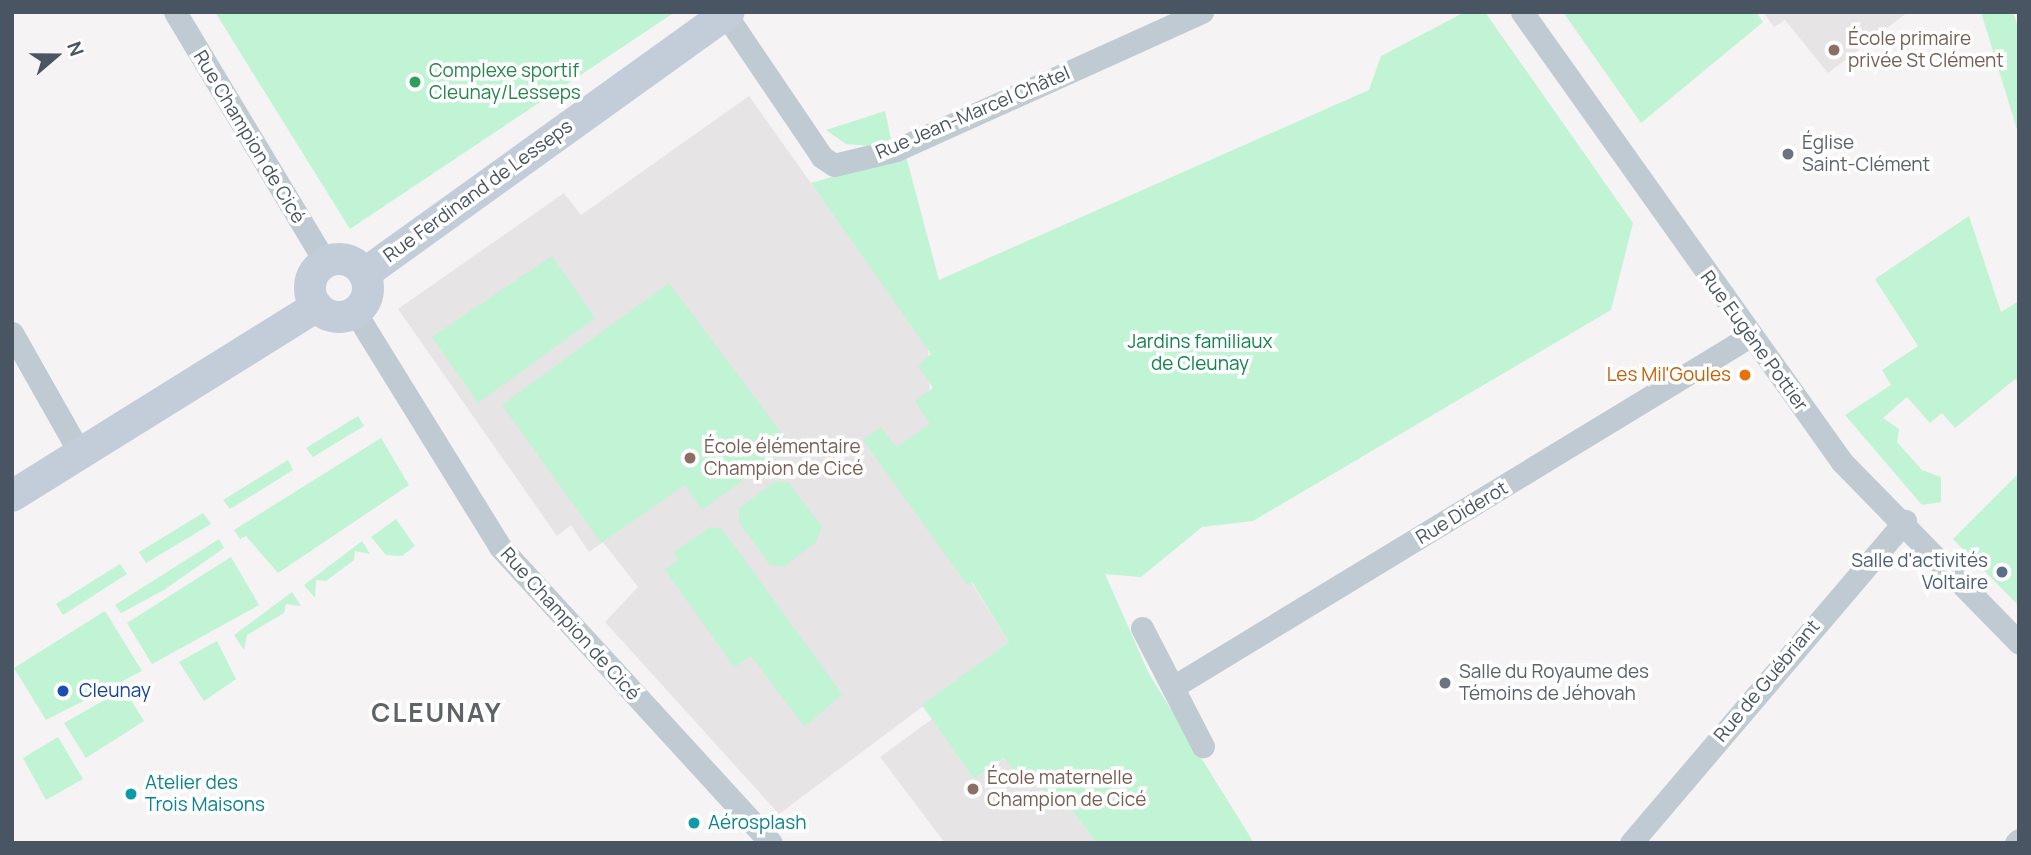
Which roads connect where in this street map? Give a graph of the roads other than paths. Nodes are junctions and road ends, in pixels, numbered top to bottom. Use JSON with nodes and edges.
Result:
{"nodes":[{"id":1,"x":175,"y":12,"type":"edge"},
{"id":2,"x":1202,"y":12,"type":"edge"},
{"id":3,"x":1522,"y":12,"type":"edge"},
{"id":4,"x":728,"y":13,"type":"edge"},
{"id":5,"x":325,"y":262,"type":"junction"},
{"id":6,"x":364,"y":274,"type":"junction"},
{"id":7,"x":317,"y":306,"type":"junction"},
{"id":8,"x":355,"y":312,"type":"junction"},
{"id":9,"x":12,"y":333,"type":"edge"},
{"id":10,"x":1750,"y":336,"type":"junction"},
{"id":11,"x":81,"y":455,"type":"junction"},
{"id":12,"x":12,"y":496,"type":"edge"},
{"id":13,"x":1905,"y":521,"type":"junction"},
{"id":14,"x":1142,"y":628,"type":"dead end"},
{"id":15,"x":2019,"y":643,"type":"edge"},
{"id":16,"x":1173,"y":687,"type":"junction"},
{"id":17,"x":1203,"y":746,"type":"dead end"},
{"id":18,"x":771,"y":843,"type":"edge"},
{"id":19,"x":1631,"y":843,"type":"edge"}],
"edges":[{"from":1,"to":5,"type":"street","name":"Rue Champion de Cicé"},
{"from":2,"to":4,"type":"street","name":"Rue Jean-Marcel Châtel"},
{"from":3,"to":10,"type":"street","name":"Rue Eugène Pottier"},
{"from":4,"to":6,"type":"main road","name":"Rue Ferdinand de Lesseps"},
{"from":5,"to":6,"type":"main road"},
{"from":5,"to":7,"type":"main road"},
{"from":6,"to":8,"type":"main road"},
{"from":7,"to":8,"type":"main road"},
{"from":7,"to":11,"type":"main road"},
{"from":8,"to":18,"type":"street","name":"Rue Champion de Cicé"},
{"from":9,"to":11,"type":"street"},
{"from":10,"to":13,"type":"street","name":"Rue Eugène Pottier"},
{"from":10,"to":16,"type":"street","name":"Rue Diderot"},
{"from":11,"to":12,"type":"main road"},
{"from":13,"to":15,"type":"street","name":"Rue Eugène Pottier"},
{"from":13,"to":19,"type":"street","name":"Rue de Guébriant"},
{"from":14,"to":16,"type":"street"},
{"from":16,"to":17,"type":"street"}]}
